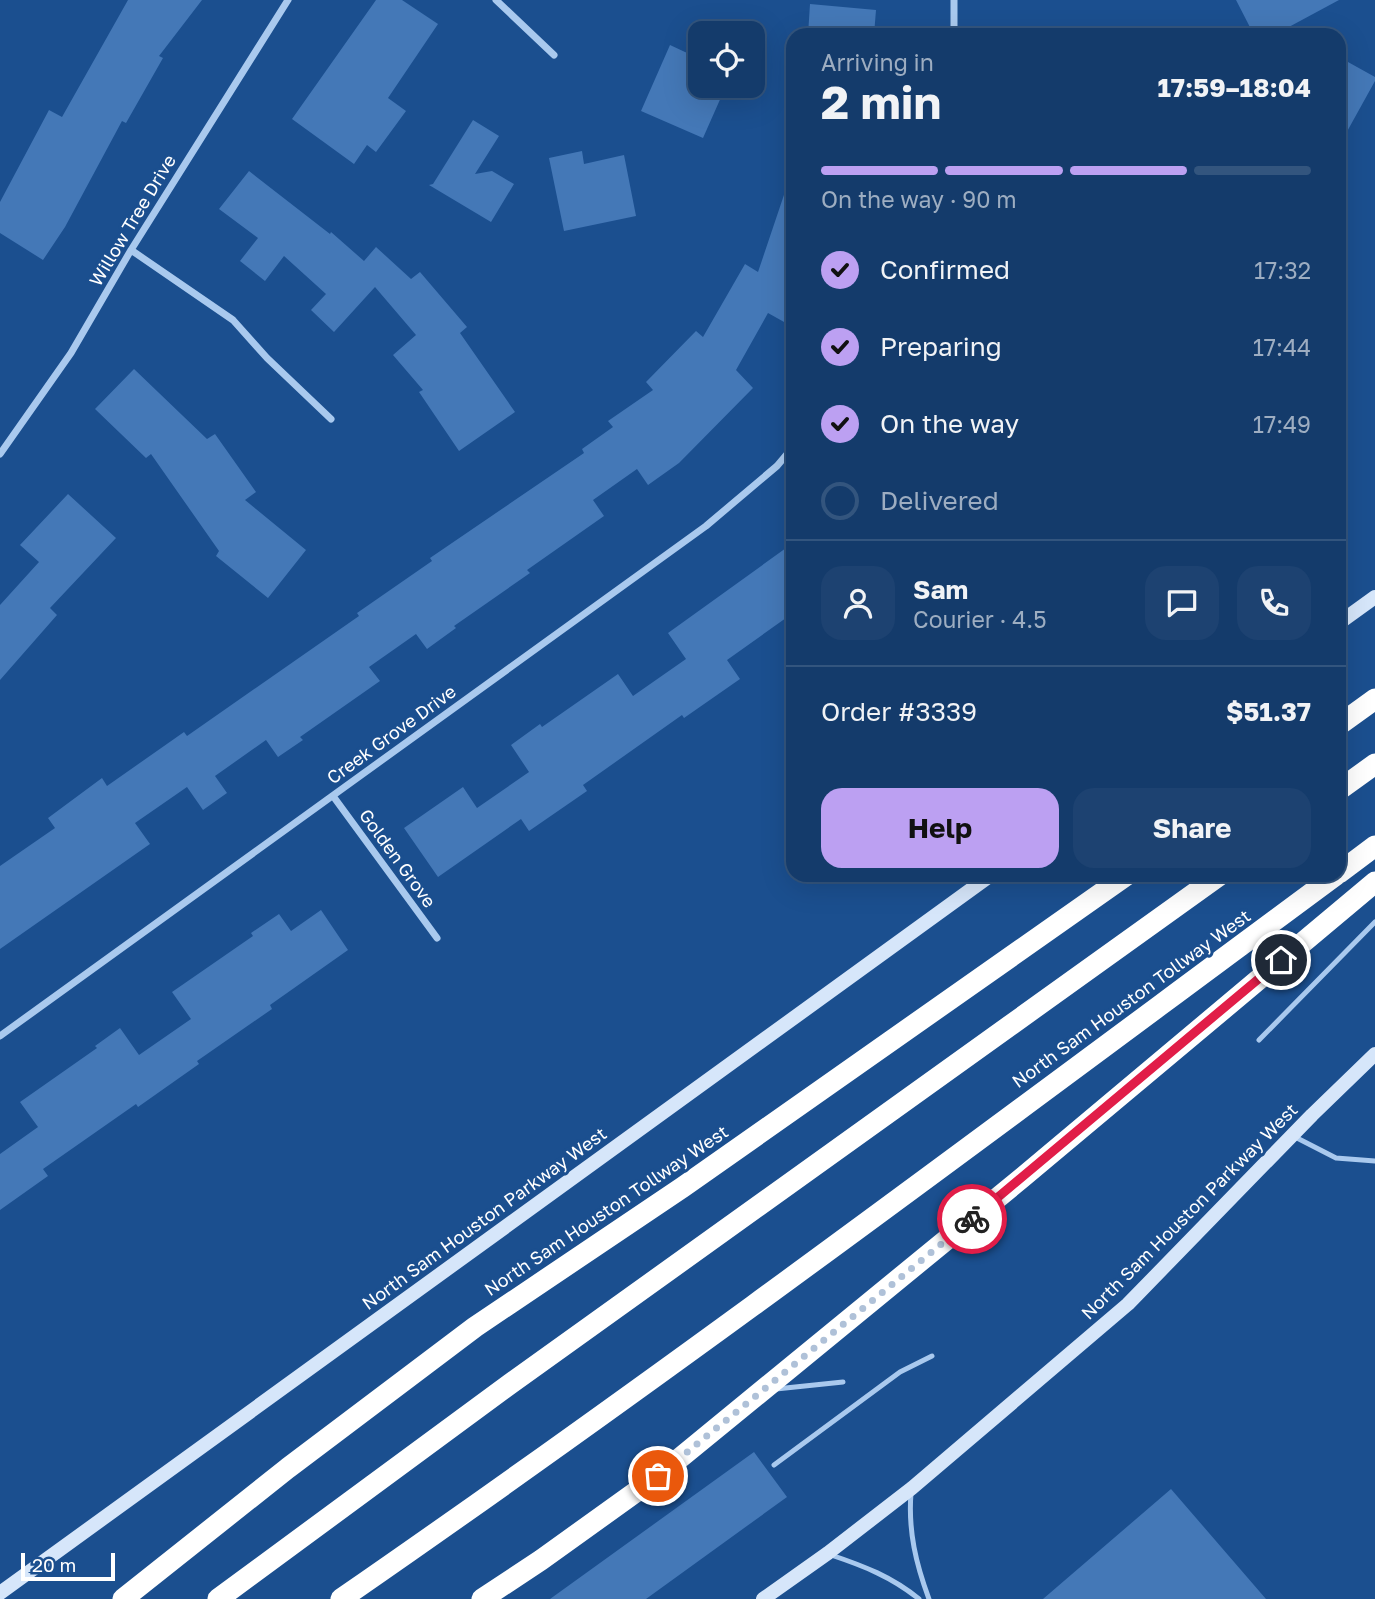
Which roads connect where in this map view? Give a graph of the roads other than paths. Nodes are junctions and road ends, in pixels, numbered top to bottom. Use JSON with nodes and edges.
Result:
{"nodes":[{"id":1,"x":288,"y":0,"type":"edge"},
{"id":2,"x":496,"y":0,"type":"edge"},
{"id":3,"x":954,"y":0,"type":"edge"},
{"id":4,"x":954,"y":28,"type":"edge"},
{"id":5,"x":554,"y":55,"type":"dead end"},
{"id":6,"x":131,"y":250,"type":"junction"},
{"id":7,"x":331,"y":419,"type":"dead end"},
{"id":8,"x":0,"y":454,"type":"edge"},
{"id":9,"x":786,"y":455,"type":"edge"},
{"id":10,"x":1375,"y":597,"type":"edge"},
{"id":11,"x":1346,"y":618,"type":"edge"},
{"id":12,"x":1375,"y":699,"type":"edge"},
{"id":13,"x":1346,"y":720,"type":"edge"},
{"id":14,"x":1375,"y":764,"type":"edge"},
{"id":15,"x":1346,"y":785,"type":"edge"},
{"id":16,"x":333,"y":796,"type":"junction"},
{"id":17,"x":1375,"y":846,"type":"edge"},
{"id":18,"x":1346,"y":867,"type":"edge"},
{"id":19,"x":981,"y":882,"type":"edge"},
{"id":20,"x":1117,"y":882,"type":"edge"},
{"id":21,"x":1210,"y":882,"type":"edge"},
{"id":22,"x":1326,"y":882,"type":"edge"},
{"id":23,"x":1375,"y":882,"type":"edge"},
{"id":24,"x":1375,"y":922,"type":"edge"},
{"id":25,"x":437,"y":939,"type":"dead end"},
{"id":26,"x":0,"y":1037,"type":"edge"},
{"id":27,"x":1259,"y":1040,"type":"dead end"},
{"id":28,"x":1375,"y":1054,"type":"edge"},
{"id":29,"x":1292,"y":1135,"type":"junction"},
{"id":30,"x":1375,"y":1161,"type":"edge"},
{"id":31,"x":932,"y":1356,"type":"dead end"},
{"id":32,"x":843,"y":1382,"type":"dead end"},
{"id":33,"x":762,"y":1391,"type":"junction"},
{"id":34,"x":774,"y":1465,"type":"dead end"},
{"id":35,"x":912,"y":1488,"type":"junction"},
{"id":36,"x":828,"y":1553,"type":"junction"},
{"id":37,"x":0,"y":1592,"type":"edge"},
{"id":38,"x":123,"y":1599,"type":"edge"},
{"id":39,"x":218,"y":1599,"type":"edge"},
{"id":40,"x":341,"y":1599,"type":"edge"},
{"id":41,"x":482,"y":1599,"type":"edge"},
{"id":42,"x":763,"y":1599,"type":"edge"},
{"id":43,"x":919,"y":1599,"type":"edge"},
{"id":44,"x":929,"y":1599,"type":"edge"}],
"edges":[{"from":1,"to":6,"type":"street","name":"Willow Tree Drive"},
{"from":2,"to":5,"type":"street"},
{"from":3,"to":4,"type":"street"},
{"from":6,"to":7,"type":"street"},
{"from":6,"to":8,"type":"street","name":"Willow Tree Drive"},
{"from":9,"to":16,"type":"street","name":"Creek Grove Drive"},
{"from":10,"to":11,"type":"main road"},
{"from":12,"to":13,"type":"highway"},
{"from":14,"to":15,"type":"highway"},
{"from":16,"to":25,"type":"street","name":"Golden Grove"},
{"from":16,"to":26,"type":"street","name":"Creek Grove Drive"},
{"from":17,"to":18,"type":"highway","name":"North Sam Houston Tollway West"},
{"from":19,"to":37,"type":"main road","name":"North Sam Houston Parkway West"},
{"from":20,"to":38,"type":"highway","name":"North Sam Houston Tollway West"},
{"from":21,"to":39,"type":"highway"},
{"from":22,"to":40,"type":"highway","name":"North Sam Houston Tollway West"},
{"from":23,"to":33,"type":"highway"},
{"from":24,"to":27,"type":"lane"},
{"from":28,"to":29,"type":"main road","name":"North Sam Houston Parkway West"},
{"from":29,"to":30,"type":"lane"},
{"from":29,"to":35,"type":"main road","name":"North Sam Houston Parkway West"},
{"from":31,"to":34,"type":"lane"},
{"from":32,"to":33,"type":"lane"},
{"from":33,"to":41,"type":"highway"},
{"from":35,"to":36,"type":"main road","name":"North Sam Houston Parkway West"},
{"from":35,"to":44,"type":"lane"},
{"from":36,"to":42,"type":"main road","name":"North Sam Houston Parkway West"},
{"from":36,"to":43,"type":"lane"}]}
